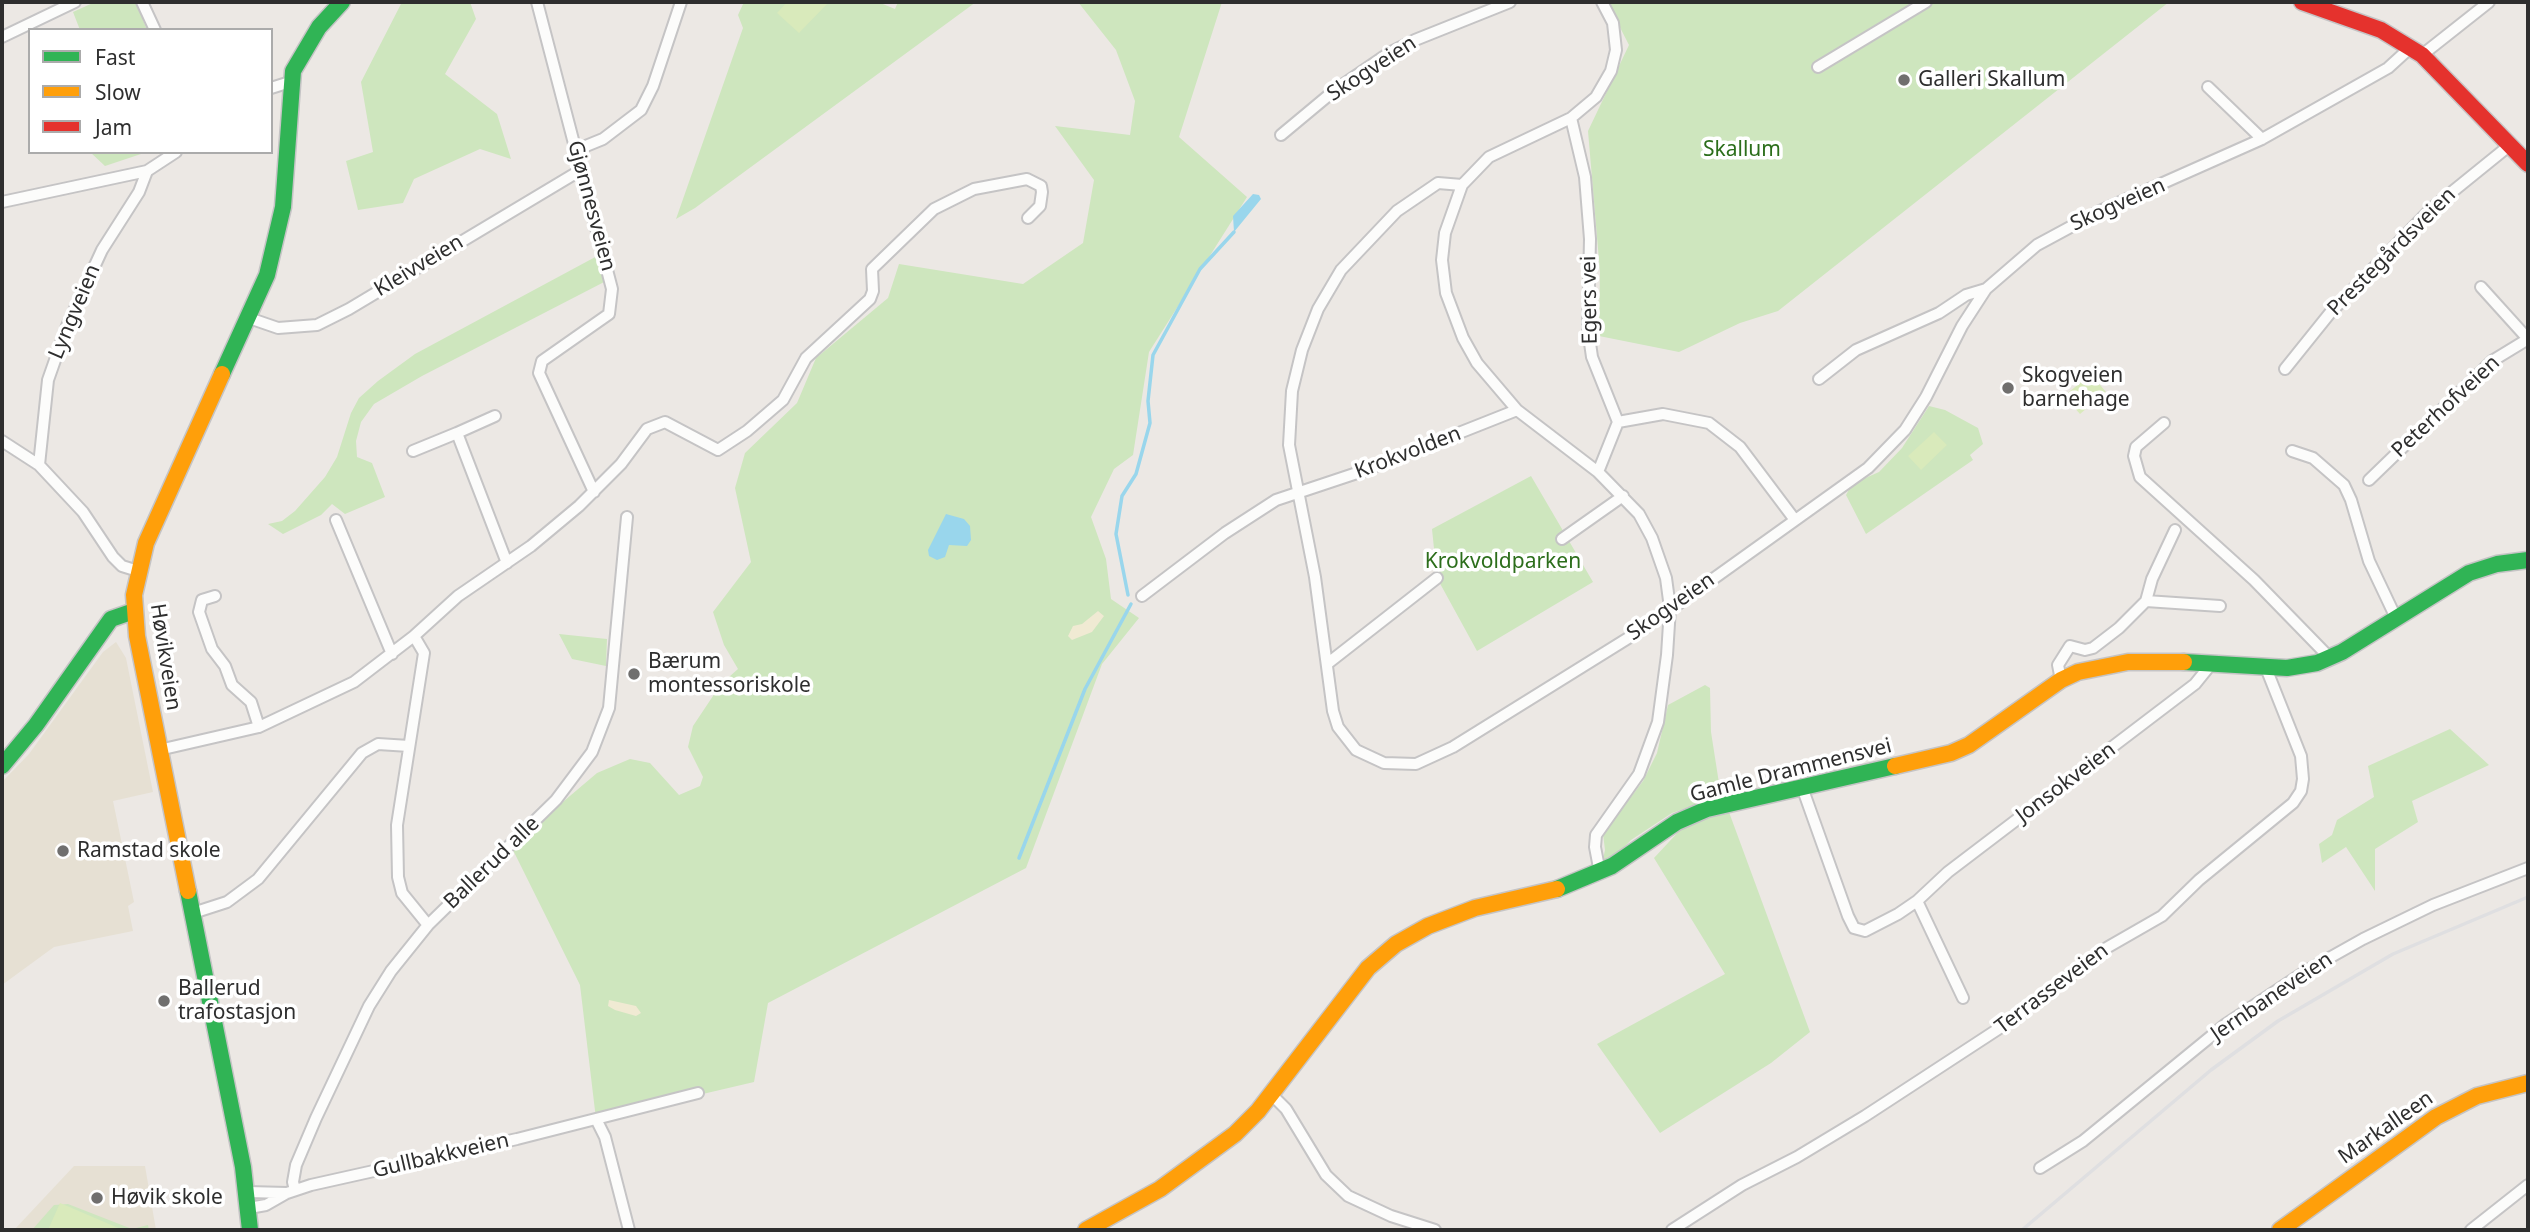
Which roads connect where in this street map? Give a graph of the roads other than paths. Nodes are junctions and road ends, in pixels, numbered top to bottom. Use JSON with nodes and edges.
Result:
{"nodes":[{"id":1,"x":75,"y":2,"type":"edge"},
{"id":2,"x":142,"y":2,"type":"edge"},
{"id":3,"x":342,"y":2,"type":"edge"},
{"id":4,"x":537,"y":2,"type":"edge"},
{"id":5,"x":681,"y":2,"type":"edge"},
{"id":6,"x":1510,"y":2,"type":"edge"},
{"id":7,"x":1602,"y":2,"type":"edge"},
{"id":8,"x":1926,"y":2,"type":"edge"},
{"id":9,"x":2302,"y":2,"type":"edge"},
{"id":10,"x":2489,"y":2,"type":"edge"},
{"id":11,"x":154,"y":28,"type":"edge"},
{"id":12,"x":2,"y":37,"type":"edge"},
{"id":13,"x":2416,"y":51,"type":"junction"},
{"id":14,"x":1818,"y":67,"type":"dead end"},
{"id":15,"x":290,"y":82,"type":"junction"},
{"id":16,"x":273,"y":87,"type":"edge"},
{"id":17,"x":2208,"y":87,"type":"dead end"},
{"id":18,"x":1571,"y":118,"type":"junction"},
{"id":19,"x":1281,"y":135,"type":"dead end"},
{"id":20,"x":2262,"y":139,"type":"junction"},
{"id":21,"x":2510,"y":145,"type":"junction"},
{"id":22,"x":576,"y":150,"type":"junction"},
{"id":23,"x":173,"y":154,"type":"edge"},
{"id":24,"x":2528,"y":164,"type":"edge"},
{"id":25,"x":581,"y":170,"type":"junction"},
{"id":26,"x":147,"y":171,"type":"junction"},
{"id":27,"x":1462,"y":185,"type":"junction"},
{"id":28,"x":2,"y":202,"type":"edge"},
{"id":29,"x":1028,"y":218,"type":"dead end"},
{"id":30,"x":2482,"y":286,"type":"dead end"},
{"id":31,"x":1986,"y":289,"type":"junction"},
{"id":32,"x":249,"y":318,"type":"junction"},
{"id":33,"x":2528,"y":339,"type":"edge"},
{"id":34,"x":2285,"y":369,"type":"dead end"},
{"id":35,"x":1819,"y":379,"type":"dead end"},
{"id":36,"x":1517,"y":410,"type":"junction"},
{"id":37,"x":495,"y":416,"type":"dead end"},
{"id":38,"x":1618,"y":422,"type":"junction"},
{"id":39,"x":2164,"y":423,"type":"dead end"},
{"id":40,"x":457,"y":433,"type":"junction"},
{"id":41,"x":2,"y":441,"type":"edge"},
{"id":42,"x":412,"y":451,"type":"dead end"},
{"id":43,"x":2292,"y":451,"type":"dead end"},
{"id":44,"x":39,"y":465,"type":"junction"},
{"id":45,"x":1598,"y":472,"type":"junction"},
{"id":46,"x":2369,"y":480,"type":"dead end"},
{"id":47,"x":594,"y":492,"type":"junction"},
{"id":48,"x":1298,"y":493,"type":"junction"},
{"id":49,"x":1623,"y":496,"type":"junction"},
{"id":50,"x":627,"y":517,"type":"dead end"},
{"id":51,"x":335,"y":520,"type":"dead end"},
{"id":52,"x":1795,"y":520,"type":"junction"},
{"id":53,"x":2175,"y":530,"type":"dead end"},
{"id":54,"x":1562,"y":538,"type":"dead end"},
{"id":55,"x":2528,"y":560,"type":"edge"},
{"id":56,"x":507,"y":563,"type":"junction"},
{"id":57,"x":138,"y":571,"type":"junction"},
{"id":58,"x":1437,"y":578,"type":"dead end"},
{"id":59,"x":215,"y":596,"type":"dead end"},
{"id":60,"x":1142,"y":596,"type":"dead end"},
{"id":61,"x":2146,"y":601,"type":"junction"},
{"id":62,"x":2220,"y":606,"type":"dead end"},
{"id":63,"x":1670,"y":608,"type":"junction"},
{"id":64,"x":134,"y":611,"type":"junction"},
{"id":65,"x":2396,"y":618,"type":"junction"},
{"id":66,"x":136,"y":628,"type":"junction"},
{"id":67,"x":103,"y":632,"type":"junction"},
{"id":68,"x":414,"y":636,"type":"junction"},
{"id":69,"x":392,"y":654,"type":"junction"},
{"id":70,"x":2330,"y":658,"type":"junction"},
{"id":71,"x":2212,"y":663,"type":"junction"},
{"id":72,"x":1327,"y":664,"type":"junction"},
{"id":73,"x":2266,"y":668,"type":"junction"},
{"id":74,"x":2061,"y":680,"type":"junction"},
{"id":75,"x":259,"y":727,"type":"junction"},
{"id":76,"x":409,"y":747,"type":"junction"},
{"id":77,"x":159,"y":750,"type":"junction"},
{"id":78,"x":2,"y":766,"type":"edge"},
{"id":79,"x":1802,"y":787,"type":"junction"},
{"id":80,"x":2528,"y":868,"type":"edge"},
{"id":81,"x":1600,"y":873,"type":"junction"},
{"id":82,"x":1917,"y":901,"type":"junction"},
{"id":83,"x":193,"y":914,"type":"junction"},
{"id":84,"x":428,"y":925,"type":"junction"},
{"id":85,"x":1963,"y":998,"type":"dead end"},
{"id":86,"x":2528,"y":1083,"type":"edge"},
{"id":87,"x":698,"y":1093,"type":"dead end"},
{"id":88,"x":1271,"y":1094,"type":"junction"},
{"id":89,"x":596,"y":1119,"type":"junction"},
{"id":90,"x":2040,"y":1168,"type":"dead end"},
{"id":91,"x":2528,"y":1185,"type":"edge"},
{"id":92,"x":291,"y":1192,"type":"junction"},
{"id":93,"x":249,"y":1200,"type":"junction"},
{"id":94,"x":250,"y":1230,"type":"edge"},
{"id":95,"x":629,"y":1230,"type":"edge"},
{"id":96,"x":1086,"y":1230,"type":"edge"},
{"id":97,"x":1436,"y":1230,"type":"edge"},
{"id":98,"x":1672,"y":1230,"type":"edge"},
{"id":99,"x":2280,"y":1230,"type":"edge"},
{"id":100,"x":2471,"y":1230,"type":"edge"}],
"edges":[{"from":1,"to":12,"type":"street"},
{"from":2,"to":11,"type":"street"},
{"from":3,"to":15,"type":"main road","name":"Høvikveien"},
{"from":4,"to":22,"type":"street","name":"Gjønnesveien"},
{"from":5,"to":22,"type":"street"},
{"from":6,"to":19,"type":"street","name":"Skogveien"},
{"from":7,"to":18,"type":"street"},
{"from":8,"to":14,"type":"street"},
{"from":9,"to":13,"type":"main road"},
{"from":10,"to":13,"type":"street","name":"Skogveien"},
{"from":13,"to":20,"type":"street","name":"Skogveien"},
{"from":13,"to":21,"type":"main road"},
{"from":15,"to":16,"type":"street"},
{"from":15,"to":32,"type":"main road","name":"Høvikveien"},
{"from":17,"to":20,"type":"street"},
{"from":18,"to":27,"type":"street"},
{"from":18,"to":38,"type":"street","name":"Egers vei"},
{"from":20,"to":31,"type":"street","name":"Skogveien"},
{"from":21,"to":24,"type":"main road"},
{"from":21,"to":34,"type":"street","name":"Prestegårdsveien"},
{"from":22,"to":25,"type":"street","name":"Gjønnesveien"},
{"from":23,"to":26,"type":"street"},
{"from":25,"to":32,"type":"street","name":"Kleivveien"},
{"from":25,"to":47,"type":"street","name":"Gjønnesveien"},
{"from":26,"to":28,"type":"street"},
{"from":26,"to":44,"type":"street","name":"Lyngveien"},
{"from":27,"to":36,"type":"street"},
{"from":27,"to":48,"type":"street","name":"Skogveien"},
{"from":29,"to":47,"type":"street"},
{"from":30,"to":33,"type":"street","name":"Peterhofveien"},
{"from":31,"to":35,"type":"street","name":"Skogveien"},
{"from":31,"to":52,"type":"street","name":"Skogveien"},
{"from":32,"to":57,"type":"main road","name":"Høvikveien"},
{"from":33,"to":46,"type":"street","name":"Peterhofveien"},
{"from":36,"to":45,"type":"street"},
{"from":36,"to":48,"type":"street","name":"Krokvolden"},
{"from":37,"to":40,"type":"street"},
{"from":38,"to":45,"type":"street"},
{"from":38,"to":52,"type":"street"},
{"from":39,"to":70,"type":"street"},
{"from":40,"to":42,"type":"street"},
{"from":40,"to":56,"type":"street"},
{"from":41,"to":44,"type":"street"},
{"from":43,"to":65,"type":"street"},
{"from":44,"to":57,"type":"street"},
{"from":45,"to":49,"type":"street"},
{"from":47,"to":56,"type":"street"},
{"from":48,"to":60,"type":"street"},
{"from":48,"to":72,"type":"street","name":"Skogveien"},
{"from":49,"to":54,"type":"street"},
{"from":49,"to":63,"type":"street"},
{"from":50,"to":84,"type":"street","name":"Ballerud alle"},
{"from":51,"to":69,"type":"street"},
{"from":52,"to":63,"type":"street","name":"Skogveien"},
{"from":53,"to":61,"type":"street"},
{"from":55,"to":65,"type":"main road","name":"Gamle Drammensvei"},
{"from":56,"to":68,"type":"street"},
{"from":57,"to":64,"type":"main road","name":"Høvikveien"},
{"from":58,"to":72,"type":"street"},
{"from":59,"to":75,"type":"street"},
{"from":61,"to":62,"type":"street"},
{"from":61,"to":74,"type":"street"},
{"from":63,"to":72,"type":"street","name":"Skogveien"},
{"from":63,"to":81,"type":"street"},
{"from":64,"to":66,"type":"main road","name":"Høvikveien"},
{"from":64,"to":67,"type":"main road"},
{"from":65,"to":70,"type":"main road","name":"Gamle Drammensvei"},
{"from":66,"to":67,"type":"main road"},
{"from":66,"to":77,"type":"main road","name":"Høvikveien"},
{"from":67,"to":78,"type":"main road"},
{"from":68,"to":69,"type":"street"},
{"from":68,"to":76,"type":"street"},
{"from":69,"to":75,"type":"street"},
{"from":70,"to":73,"type":"main road","name":"Gamle Drammensvei"},
{"from":71,"to":73,"type":"main road","name":"Gamle Drammensvei"},
{"from":71,"to":74,"type":"main road","name":"Gamle Drammensvei"},
{"from":71,"to":82,"type":"street","name":"Jonsokveien"},
{"from":73,"to":98,"type":"street","name":"Terrasseveien"},
{"from":74,"to":79,"type":"main road","name":"Gamle Drammensvei"},
{"from":75,"to":77,"type":"street"},
{"from":76,"to":83,"type":"street"},
{"from":76,"to":84,"type":"street"},
{"from":77,"to":83,"type":"main road","name":"Høvikveien"},
{"from":79,"to":81,"type":"main road","name":"Gamle Drammensvei"},
{"from":79,"to":82,"type":"street","name":"Jonsokveien"},
{"from":80,"to":90,"type":"street","name":"Jernbaneveien"},
{"from":81,"to":88,"type":"main road","name":"Gamle Drammensvei"},
{"from":82,"to":85,"type":"street"},
{"from":83,"to":93,"type":"main road","name":"Høvikveien"},
{"from":84,"to":92,"type":"street","name":"Ballerud alle"},
{"from":86,"to":99,"type":"main road","name":"Markalleen"},
{"from":87,"to":89,"type":"street","name":"Gullbakkveien"},
{"from":88,"to":96,"type":"main road","name":"Gamle Drammensvei"},
{"from":88,"to":97,"type":"street"},
{"from":89,"to":92,"type":"street","name":"Gullbakkveien"},
{"from":89,"to":95,"type":"street"},
{"from":91,"to":100,"type":"street"},
{"from":92,"to":93,"type":"street","name":"Gullbakkveien"},
{"from":93,"to":94,"type":"main road","name":"Høvikveien"}]}
